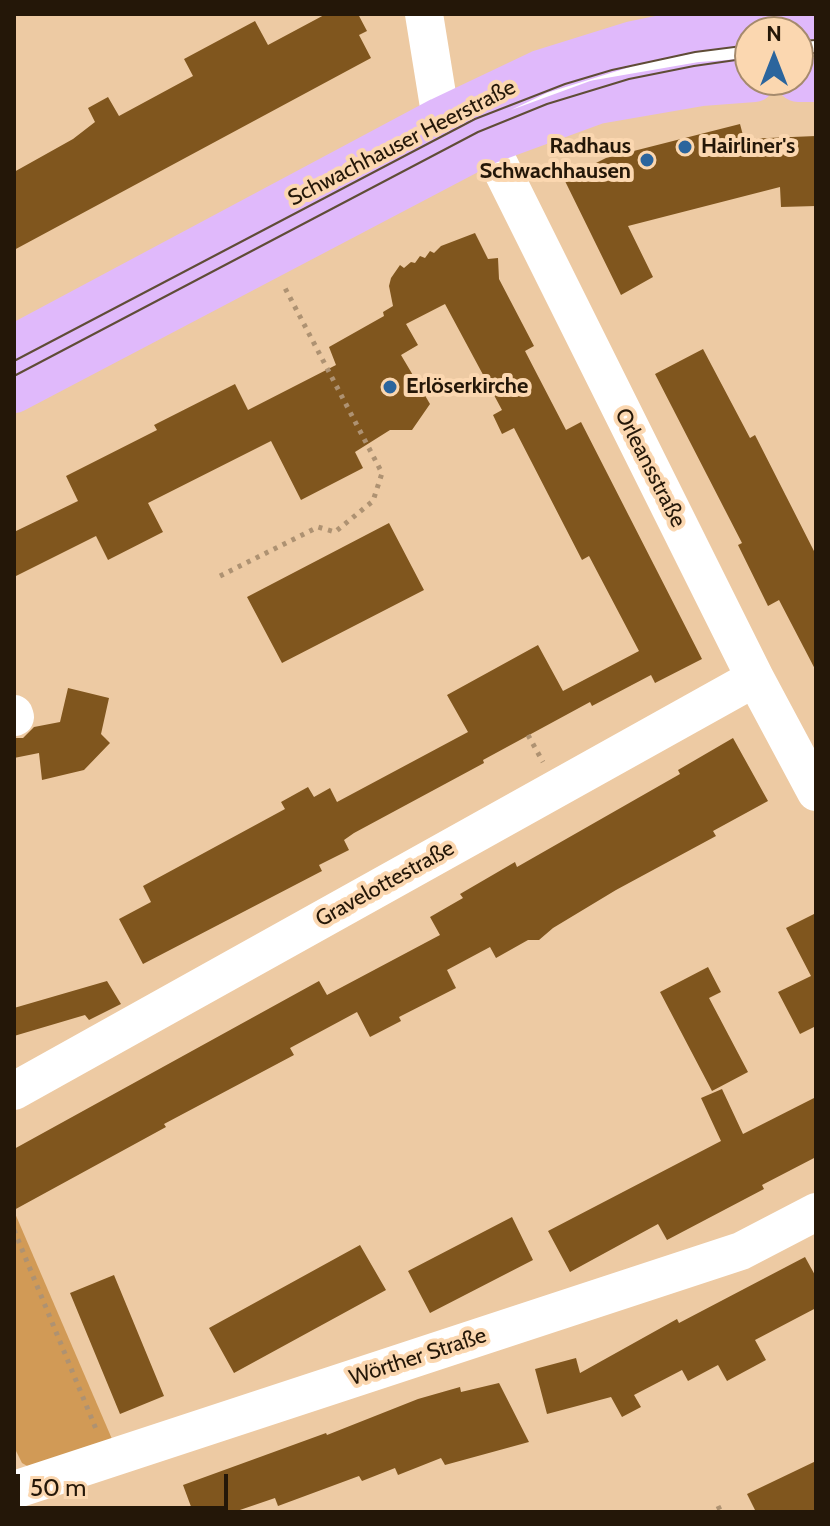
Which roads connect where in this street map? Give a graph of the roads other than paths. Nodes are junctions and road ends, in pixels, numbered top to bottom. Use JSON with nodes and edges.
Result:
{"nodes":[{"id":1,"x":424,"y":14,"type":"edge"},
{"id":2,"x":816,"y":17,"type":"edge"},
{"id":3,"x":734,"y":53,"type":"edge"},
{"id":4,"x":734,"y":82,"type":"edge"},
{"id":5,"x":441,"y":119,"type":"junction"},
{"id":6,"x":488,"y":142,"type":"junction"},
{"id":7,"x":14,"y":347,"type":"edge"},
{"id":8,"x":14,"y":368,"type":"edge"},
{"id":9,"x":14,"y":391,"type":"edge"},
{"id":10,"x":755,"y":678,"type":"junction"},
{"id":11,"x":816,"y":792,"type":"edge"},
{"id":12,"x":14,"y":1091,"type":"edge"},
{"id":13,"x":816,"y":1212,"type":"edge"},
{"id":14,"x":14,"y":1490,"type":"edge"}],
"edges":[{"from":1,"to":5,"type":"street"},
{"from":2,"to":5,"type":"main road","name":"Schwachhauser Heerstraße"},
{"from":3,"to":8,"type":"street"},
{"from":4,"to":6,"type":"main road","name":"Schwachhauser Heerstraße"},
{"from":5,"to":7,"type":"main road","name":"Schwachhauser Heerstraße"},
{"from":6,"to":9,"type":"main road","name":"Schwachhauser Heerstraße"},
{"from":6,"to":10,"type":"street","name":"Orleansstraße"},
{"from":10,"to":11,"type":"street","name":"Orleansstraße"},
{"from":10,"to":12,"type":"street","name":"Gravelottestraße"},
{"from":13,"to":14,"type":"street","name":"Wörther Straße"}]}
